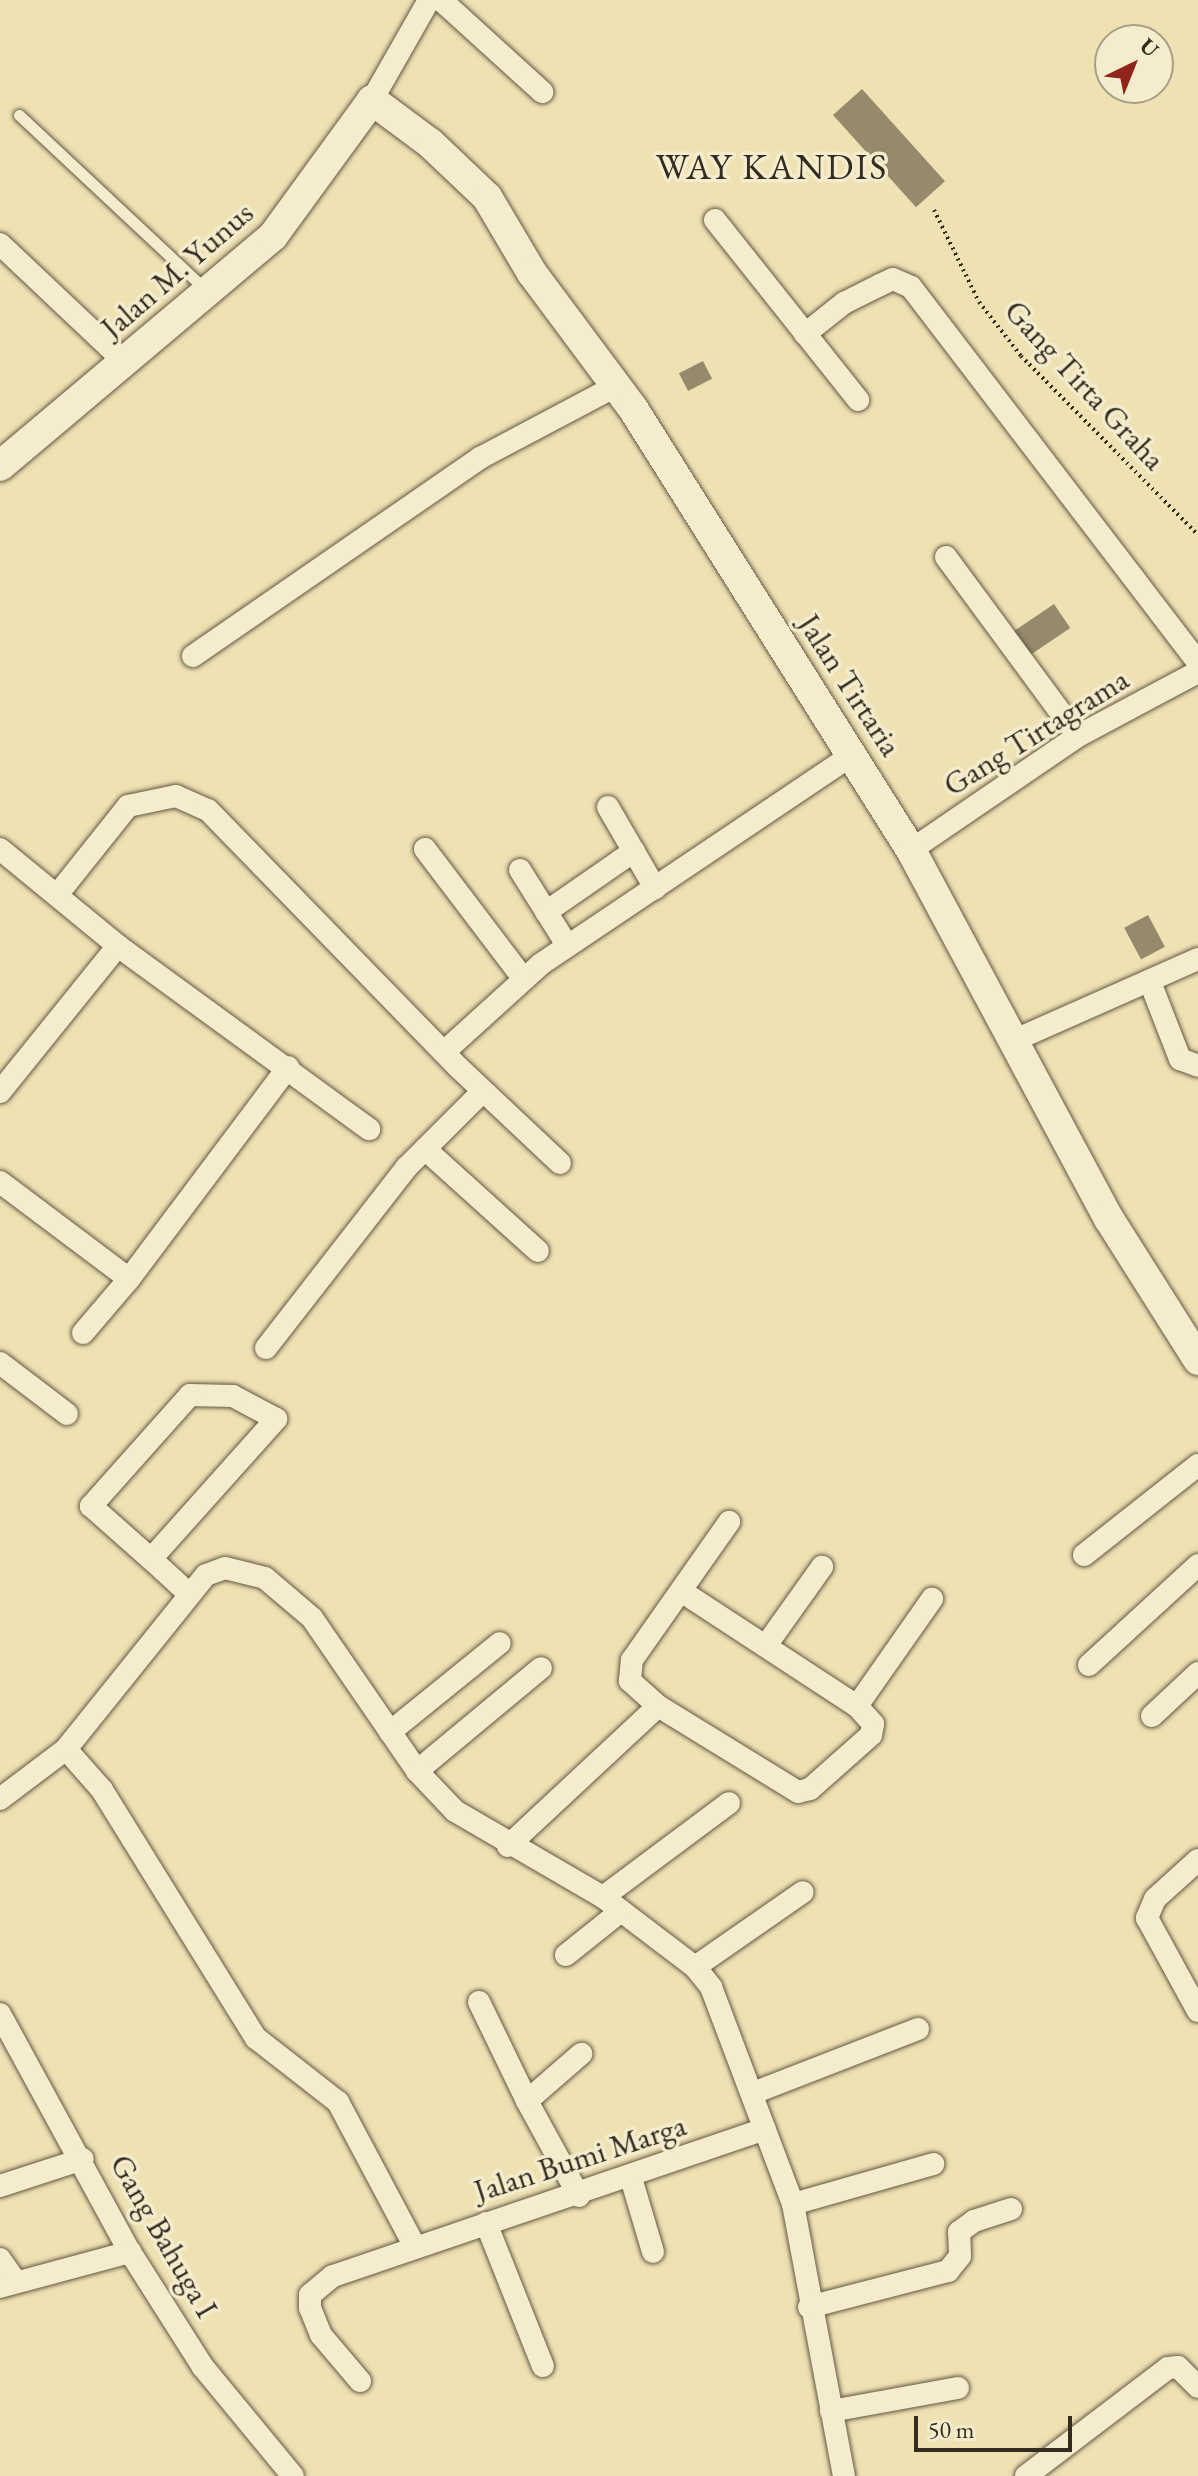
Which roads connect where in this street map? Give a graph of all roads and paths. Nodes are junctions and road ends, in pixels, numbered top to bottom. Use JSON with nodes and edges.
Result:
{"nodes":[{"id":1,"x":429,"y":0,"type":"edge"},
{"id":2,"x":441,"y":0,"type":"edge"},
{"id":3,"x":542,"y":92,"type":"dead end"},
{"id":4,"x":372,"y":100,"type":"junction"},
{"id":5,"x":19,"y":115,"type":"dead end"},
{"id":6,"x":934,"y":210,"type":"dead end"},
{"id":7,"x":715,"y":220,"type":"dead end"},
{"id":8,"x":0,"y":244,"type":"edge"},
{"id":9,"x":208,"y":292,"type":"junction"},
{"id":10,"x":805,"y":334,"type":"junction"},
{"id":11,"x":126,"y":363,"type":"junction"},
{"id":12,"x":616,"y":386,"type":"junction"},
{"id":13,"x":858,"y":400,"type":"dead end"},
{"id":14,"x":0,"y":466,"type":"edge"},
{"id":15,"x":1198,"y":535,"type":"edge"},
{"id":16,"x":946,"y":557,"type":"dead end"},
{"id":17,"x":193,"y":656,"type":"dead end"},
{"id":18,"x":1198,"y":663,"type":"edge"},
{"id":19,"x":1198,"y":672,"type":"edge"},
{"id":20,"x":1078,"y":736,"type":"junction"},
{"id":21,"x":853,"y":754,"type":"junction"},
{"id":22,"x":608,"y":807,"type":"dead end"},
{"id":23,"x":0,"y":849,"type":"edge"},
{"id":24,"x":425,"y":849,"type":"dead end"},
{"id":25,"x":911,"y":850,"type":"junction"},
{"id":26,"x":634,"y":851,"type":"junction"},
{"id":27,"x":520,"y":870,"type":"dead end"},
{"id":28,"x":655,"y":888,"type":"junction"},
{"id":29,"x":57,"y":895,"type":"junction"},
{"id":30,"x":546,"y":912,"type":"junction"},
{"id":31,"x":567,"y":945,"type":"junction"},
{"id":32,"x":118,"y":946,"type":"junction"},
{"id":33,"x":1198,"y":959,"type":"edge"},
{"id":34,"x":523,"y":978,"type":"junction"},
{"id":35,"x":1150,"y":982,"type":"junction"},
{"id":36,"x":1015,"y":1040,"type":"junction"},
{"id":37,"x":444,"y":1052,"type":"junction"},
{"id":38,"x":1198,"y":1066,"type":"edge"},
{"id":39,"x":288,"y":1067,"type":"junction"},
{"id":40,"x":1,"y":1089,"type":"edge"},
{"id":41,"x":483,"y":1091,"type":"junction"},
{"id":42,"x":369,"y":1129,"type":"dead end"},
{"id":43,"x":425,"y":1149,"type":"junction"},
{"id":44,"x":560,"y":1163,"type":"dead end"},
{"id":45,"x":0,"y":1182,"type":"edge"},
{"id":46,"x":538,"y":1251,"type":"dead end"},
{"id":47,"x":129,"y":1279,"type":"junction"},
{"id":48,"x":83,"y":1333,"type":"dead end"},
{"id":49,"x":266,"y":1348,"type":"dead end"},
{"id":50,"x":1198,"y":1360,"type":"edge"},
{"id":51,"x":0,"y":1363,"type":"edge"},
{"id":52,"x":67,"y":1414,"type":"dead end"},
{"id":53,"x":1198,"y":1465,"type":"edge"},
{"id":54,"x":729,"y":1522,"type":"dead end"},
{"id":55,"x":1084,"y":1555,"type":"dead end"},
{"id":56,"x":151,"y":1559,"type":"junction"},
{"id":57,"x":1198,"y":1565,"type":"edge"},
{"id":58,"x":822,"y":1567,"type":"dead end"},
{"id":59,"x":681,"y":1591,"type":"junction"},
{"id":60,"x":187,"y":1592,"type":"junction"},
{"id":61,"x":932,"y":1599,"type":"dead end"},
{"id":62,"x":500,"y":1643,"type":"dead end"},
{"id":63,"x":767,"y":1644,"type":"junction"},
{"id":64,"x":1089,"y":1665,"type":"dead end"},
{"id":65,"x":541,"y":1668,"type":"dead end"},
{"id":66,"x":1198,"y":1673,"type":"edge"},
{"id":67,"x":658,"y":1706,"type":"junction"},
{"id":68,"x":857,"y":1706,"type":"junction"},
{"id":69,"x":1152,"y":1716,"type":"dead end"},
{"id":70,"x":390,"y":1732,"type":"junction"},
{"id":71,"x":66,"y":1749,"type":"junction"},
{"id":72,"x":417,"y":1771,"type":"junction"},
{"id":73,"x":0,"y":1799,"type":"edge"},
{"id":74,"x":729,"y":1803,"type":"dead end"},
{"id":75,"x":508,"y":1846,"type":"junction"},
{"id":76,"x":1198,"y":1860,"type":"edge"},
{"id":77,"x":803,"y":1892,"type":"dead end"},
{"id":78,"x":612,"y":1904,"type":"junction"},
{"id":79,"x":566,"y":1955,"type":"dead end"},
{"id":80,"x":695,"y":1967,"type":"junction"},
{"id":81,"x":479,"y":2002,"type":"dead end"},
{"id":82,"x":1198,"y":2011,"type":"edge"},
{"id":83,"x":0,"y":2014,"type":"edge"},
{"id":84,"x":918,"y":2029,"type":"dead end"},
{"id":85,"x":581,"y":2054,"type":"dead end"},
{"id":86,"x":753,"y":2093,"type":"junction"},
{"id":87,"x":527,"y":2101,"type":"junction"},
{"id":88,"x":765,"y":2129,"type":"junction"},
{"id":89,"x":83,"y":2159,"type":"junction"},
{"id":90,"x":933,"y":2164,"type":"dead end"},
{"id":91,"x":631,"y":2178,"type":"junction"},
{"id":92,"x":0,"y":2186,"type":"edge"},
{"id":93,"x":579,"y":2196,"type":"junction"},
{"id":94,"x":793,"y":2204,"type":"junction"},
{"id":95,"x":1011,"y":2209,"type":"dead end"},
{"id":96,"x":486,"y":2223,"type":"junction"},
{"id":97,"x":414,"y":2245,"type":"junction"},
{"id":98,"x":130,"y":2252,"type":"junction"},
{"id":99,"x":653,"y":2252,"type":"dead end"},
{"id":100,"x":0,"y":2259,"type":"edge"},
{"id":101,"x":8,"y":2285,"type":"edge"},
{"id":102,"x":809,"y":2307,"type":"junction"},
{"id":103,"x":543,"y":2366,"type":"dead end"},
{"id":104,"x":360,"y":2381,"type":"dead end"},
{"id":105,"x":1198,"y":2387,"type":"edge"},
{"id":106,"x":958,"y":2388,"type":"dead end"},
{"id":107,"x":831,"y":2411,"type":"junction"},
{"id":108,"x":293,"y":2476,"type":"edge"},
{"id":109,"x":844,"y":2476,"type":"edge"},
{"id":110,"x":1026,"y":2476,"type":"edge"}],
"edges":[{"from":1,"to":4,"type":"street"},
{"from":2,"to":3,"type":"street"},
{"from":4,"to":9,"type":"street","name":"Jalan M. Yunus"},
{"from":4,"to":12,"type":"street","name":"Jalan Tirtaria"},
{"from":5,"to":9,"type":"lane"},
{"from":6,"to":15,"type":"path","name":"Gang Tirta Graha"},
{"from":7,"to":10,"type":"street"},
{"from":8,"to":11,"type":"street"},
{"from":9,"to":11,"type":"street","name":"Jalan M. Yunus"},
{"from":10,"to":13,"type":"street"},
{"from":10,"to":18,"type":"street"},
{"from":11,"to":14,"type":"street","name":"Jalan M. Yunus"},
{"from":12,"to":17,"type":"street"},
{"from":12,"to":21,"type":"street","name":"Jalan Tirtaria"},
{"from":16,"to":20,"type":"street"},
{"from":19,"to":20,"type":"street","name":"Gang Tirtagrama"},
{"from":20,"to":25,"type":"street","name":"Gang Tirtagrama"},
{"from":21,"to":25,"type":"street","name":"Jalan Tirtaria"},
{"from":21,"to":28,"type":"street"},
{"from":22,"to":26,"type":"street"},
{"from":23,"to":29,"type":"street"},
{"from":24,"to":34,"type":"street"},
{"from":25,"to":36,"type":"street","name":"Jalan Tirtaria"},
{"from":26,"to":28,"type":"street"},
{"from":26,"to":30,"type":"street"},
{"from":27,"to":30,"type":"street"},
{"from":28,"to":31,"type":"street"},
{"from":29,"to":32,"type":"street"},
{"from":29,"to":37,"type":"street"},
{"from":30,"to":31,"type":"street"},
{"from":31,"to":34,"type":"street"},
{"from":32,"to":39,"type":"street"},
{"from":32,"to":40,"type":"street"},
{"from":33,"to":35,"type":"street"},
{"from":34,"to":37,"type":"street"},
{"from":35,"to":36,"type":"street"},
{"from":35,"to":38,"type":"street"},
{"from":36,"to":50,"type":"street","name":"Jalan Tirtaria"},
{"from":37,"to":41,"type":"street"},
{"from":39,"to":42,"type":"street"},
{"from":39,"to":47,"type":"street"},
{"from":41,"to":43,"type":"street"},
{"from":41,"to":44,"type":"street"},
{"from":43,"to":46,"type":"street"},
{"from":43,"to":49,"type":"street"},
{"from":45,"to":47,"type":"street"},
{"from":47,"to":48,"type":"street"},
{"from":51,"to":52,"type":"street"},
{"from":53,"to":55,"type":"street"},
{"from":54,"to":59,"type":"street"},
{"from":56,"to":56,"type":"street"},
{"from":56,"to":60,"type":"street"},
{"from":57,"to":64,"type":"street"},
{"from":58,"to":63,"type":"street"},
{"from":59,"to":63,"type":"street"},
{"from":59,"to":67,"type":"street"},
{"from":60,"to":70,"type":"street"},
{"from":60,"to":71,"type":"street"},
{"from":61,"to":68,"type":"street"},
{"from":62,"to":70,"type":"street"},
{"from":63,"to":68,"type":"street"},
{"from":65,"to":72,"type":"street"},
{"from":66,"to":69,"type":"street"},
{"from":67,"to":68,"type":"street"},
{"from":67,"to":75,"type":"street"},
{"from":70,"to":72,"type":"street"},
{"from":71,"to":73,"type":"street"},
{"from":71,"to":97,"type":"street"},
{"from":72,"to":75,"type":"street"},
{"from":74,"to":78,"type":"street"},
{"from":75,"to":78,"type":"street"},
{"from":76,"to":82,"type":"street"},
{"from":77,"to":80,"type":"street"},
{"from":78,"to":79,"type":"street"},
{"from":78,"to":80,"type":"street"},
{"from":80,"to":86,"type":"street"},
{"from":81,"to":87,"type":"street"},
{"from":83,"to":89,"type":"street","name":"Gang Bahuga I"},
{"from":84,"to":86,"type":"street"},
{"from":85,"to":87,"type":"street"},
{"from":86,"to":88,"type":"street"},
{"from":87,"to":93,"type":"street"},
{"from":88,"to":91,"type":"street","name":"Jalan Bumi Marga"},
{"from":88,"to":94,"type":"street"},
{"from":89,"to":92,"type":"street"},
{"from":89,"to":98,"type":"street","name":"Gang Bahuga I"},
{"from":90,"to":94,"type":"street"},
{"from":91,"to":93,"type":"street","name":"Jalan Bumi Marga"},
{"from":91,"to":99,"type":"street"},
{"from":93,"to":96,"type":"street","name":"Jalan Bumi Marga"},
{"from":94,"to":102,"type":"street"},
{"from":95,"to":102,"type":"street"},
{"from":96,"to":97,"type":"street","name":"Jalan Bumi Marga"},
{"from":96,"to":103,"type":"street"},
{"from":97,"to":104,"type":"street","name":"Jalan Bumi Marga"},
{"from":98,"to":101,"type":"street"},
{"from":98,"to":108,"type":"street","name":"Gang Bahuga I"},
{"from":100,"to":101,"type":"street"},
{"from":102,"to":107,"type":"street"},
{"from":105,"to":110,"type":"street"},
{"from":106,"to":107,"type":"street"},
{"from":107,"to":109,"type":"street"}]}
